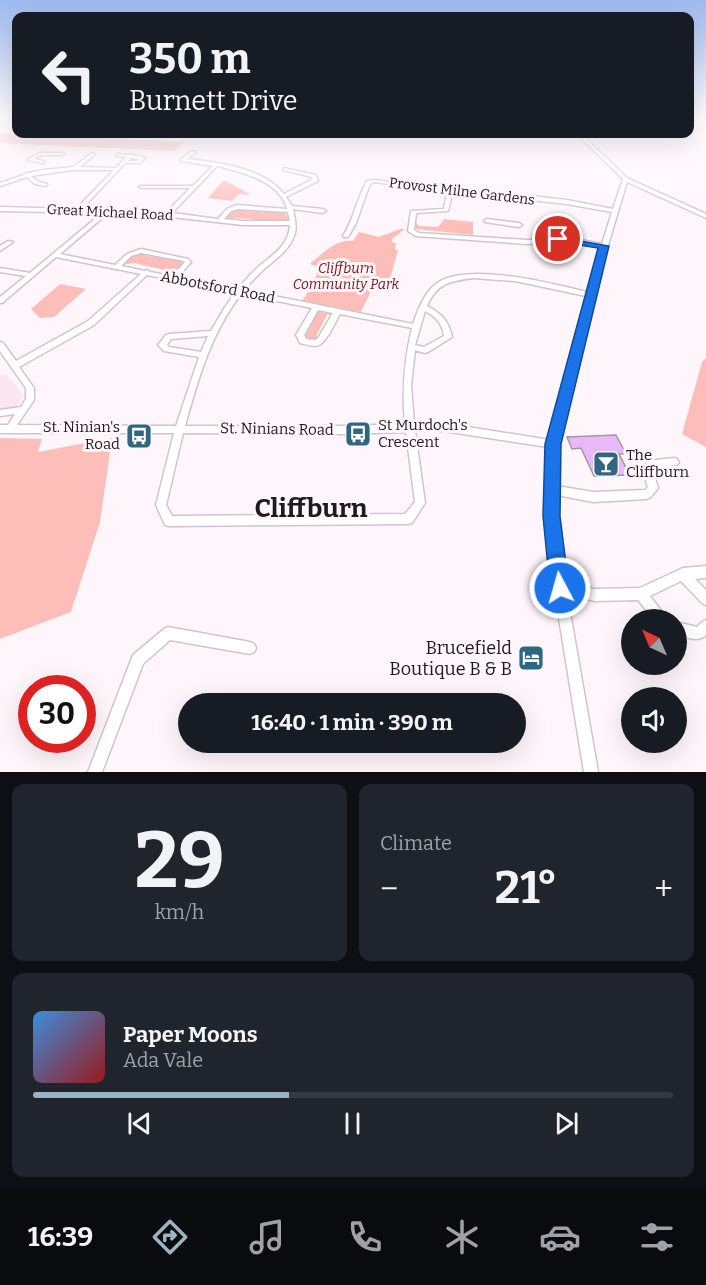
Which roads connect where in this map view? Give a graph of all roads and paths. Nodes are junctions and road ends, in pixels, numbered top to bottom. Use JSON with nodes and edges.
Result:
{"nodes":[{"id":1,"x":193,"y":153,"type":"edge"},
{"id":2,"x":598,"y":153,"type":"edge"},
{"id":3,"x":52,"y":154,"type":"junction"},
{"id":4,"x":62,"y":154,"type":"dead end"},
{"id":5,"x":92,"y":154,"type":"dead end"},
{"id":6,"x":119,"y":155,"type":"dead end"},
{"id":7,"x":130,"y":155,"type":"junction"},
{"id":8,"x":42,"y":162,"type":"junction"},
{"id":9,"x":124,"y":162,"type":"junction"},
{"id":10,"x":216,"y":165,"type":"junction"},
{"id":11,"x":76,"y":168,"type":"junction"},
{"id":12,"x":117,"y":169,"type":"junction"},
{"id":13,"x":286,"y":169,"type":"dead end"},
{"id":14,"x":38,"y":171,"type":"junction"},
{"id":15,"x":26,"y":174,"type":"junction"},
{"id":16,"x":625,"y":179,"type":"junction"},
{"id":17,"x":0,"y":185,"type":"edge"},
{"id":18,"x":45,"y":185,"type":"dead end"},
{"id":19,"x":141,"y":187,"type":"dead end"},
{"id":20,"x":191,"y":187,"type":"junction"},
{"id":21,"x":450,"y":192,"type":"junction"},
{"id":22,"x":283,"y":196,"type":"junction"},
{"id":23,"x":0,"y":209,"type":"edge"},
{"id":24,"x":290,"y":209,"type":"junction"},
{"id":25,"x":78,"y":210,"type":"junction"},
{"id":26,"x":107,"y":211,"type":"junction"},
{"id":27,"x":323,"y":211,"type":"dead end"},
{"id":28,"x":614,"y":211,"type":"junction"},
{"id":29,"x":168,"y":214,"type":"junction"},
{"id":30,"x":706,"y":216,"type":"edge"},
{"id":31,"x":220,"y":220,"type":"junction"},
{"id":32,"x":488,"y":221,"type":"dead end"},
{"id":33,"x":293,"y":223,"type":"junction"},
{"id":34,"x":501,"y":223,"type":"junction"},
{"id":35,"x":519,"y":225,"type":"dead end"},
{"id":36,"x":352,"y":228,"type":"junction"},
{"id":37,"x":361,"y":230,"type":"dead end"},
{"id":38,"x":346,"y":236,"type":"dead end"},
{"id":39,"x":504,"y":240,"type":"junction"},
{"id":40,"x":10,"y":242,"type":"dead end"},
{"id":41,"x":604,"y":246,"type":"junction"},
{"id":42,"x":0,"y":249,"type":"edge"},
{"id":43,"x":55,"y":255,"type":"junction"},
{"id":44,"x":116,"y":267,"type":"junction"},
{"id":45,"x":0,"y":270,"type":"edge"},
{"id":46,"x":147,"y":273,"type":"junction"},
{"id":47,"x":31,"y":275,"type":"junction"},
{"id":48,"x":174,"y":278,"type":"junction"},
{"id":49,"x":240,"y":291,"type":"junction"},
{"id":50,"x":590,"y":295,"type":"junction"},
{"id":51,"x":0,"y":300,"type":"edge"},
{"id":52,"x":316,"y":307,"type":"junction"},
{"id":53,"x":423,"y":307,"type":"junction"},
{"id":54,"x":338,"y":311,"type":"junction"},
{"id":55,"x":417,"y":327,"type":"junction"},
{"id":56,"x":213,"y":333,"type":"junction"},
{"id":57,"x":0,"y":345,"type":"edge"},
{"id":58,"x":412,"y":347,"type":"junction"},
{"id":59,"x":204,"y":355,"type":"junction"},
{"id":60,"x":14,"y":366,"type":"junction"},
{"id":61,"x":23,"y":410,"type":"junction"},
{"id":62,"x":0,"y":413,"type":"edge"},
{"id":63,"x":182,"y":428,"type":"junction"},
{"id":64,"x":411,"y":428,"type":"junction"},
{"id":65,"x":5,"y":429,"type":"edge"},
{"id":66,"x":553,"y":444,"type":"junction"},
{"id":67,"x":674,"y":462,"type":"dead end"},
{"id":68,"x":551,"y":489,"type":"junction"},
{"id":69,"x":706,"y":572,"type":"edge"},
{"id":70,"x":683,"y":574,"type":"junction"},
{"id":71,"x":560,"y":588,"type":"junction"},
{"id":72,"x":641,"y":594,"type":"junction"},
{"id":73,"x":706,"y":599,"type":"edge"},
{"id":74,"x":653,"y":609,"type":"edge"},
{"id":75,"x":706,"y":626,"type":"edge"},
{"id":76,"x":687,"y":631,"type":"edge"},
{"id":77,"x":250,"y":648,"type":"dead end"},
{"id":78,"x":95,"y":772,"type":"edge"},
{"id":79,"x":591,"y":772,"type":"edge"}],
"edges":[{"from":1,"to":10,"type":"street"},
{"from":2,"to":16,"type":"street"},
{"from":3,"to":4,"type":"street"},
{"from":3,"to":8,"type":"street"},
{"from":3,"to":8,"type":"street"},
{"from":5,"to":11,"type":"street"},
{"from":6,"to":7,"type":"street"},
{"from":7,"to":9,"type":"street"},
{"from":7,"to":9,"type":"street"},
{"from":8,"to":14,"type":"street"},
{"from":9,"to":12,"type":"street"},
{"from":10,"to":20,"type":"street"},
{"from":10,"to":22,"type":"street"},
{"from":11,"to":12,"type":"street"},
{"from":11,"to":14,"type":"street"},
{"from":12,"to":25,"type":"street"},
{"from":13,"to":22,"type":"street"},
{"from":14,"to":15,"type":"street"},
{"from":15,"to":17,"type":"street"},
{"from":15,"to":18,"type":"street"},
{"from":16,"to":28,"type":"street"},
{"from":16,"to":30,"type":"street"},
{"from":19,"to":20,"type":"street"},
{"from":20,"to":29,"type":"street"},
{"from":21,"to":28,"type":"street","name":"Provost Milne Gardens"},
{"from":21,"to":36,"type":"street","name":"Provost Milne Gardens"},
{"from":21,"to":39,"type":"street"},
{"from":22,"to":24,"type":"street"},
{"from":23,"to":25,"type":"street","name":"Great Michael Road"},
{"from":24,"to":27,"type":"street"},
{"from":24,"to":31,"type":"street"},
{"from":24,"to":33,"type":"street"},
{"from":25,"to":26,"type":"street","name":"Great Michael Road"},
{"from":26,"to":29,"type":"street","name":"Great Michael Road"},
{"from":26,"to":43,"type":"street"},
{"from":28,"to":41,"type":"street"},
{"from":29,"to":31,"type":"street","name":"Great Michael Road"},
{"from":31,"to":33,"type":"street","name":"Great Michael Road"},
{"from":32,"to":34,"type":"street"},
{"from":33,"to":49,"type":"street"},
{"from":34,"to":35,"type":"street"},
{"from":34,"to":39,"type":"street"},
{"from":36,"to":37,"type":"street"},
{"from":36,"to":38,"type":"street","name":"Provost Milne Gardens"},
{"from":39,"to":41,"type":"street"},
{"from":40,"to":42,"type":"street"},
{"from":41,"to":50,"type":"street"},
{"from":43,"to":44,"type":"street","name":"Abbotsford Road"},
{"from":43,"to":47,"type":"street"},
{"from":44,"to":46,"type":"street","name":"Abbotsford Road"},
{"from":44,"to":48,"type":"street"},
{"from":45,"to":47,"type":"street"},
{"from":46,"to":48,"type":"street","name":"Abbotsford Road"},
{"from":46,"to":60,"type":"street"},
{"from":47,"to":51,"type":"street"},
{"from":48,"to":49,"type":"street","name":"Abbotsford Road"},
{"from":49,"to":52,"type":"street","name":"Abbotsford Road"},
{"from":49,"to":56,"type":"street"},
{"from":50,"to":53,"type":"street"},
{"from":50,"to":66,"type":"street"},
{"from":52,"to":54,"type":"street","name":"Abbotsford Road"},
{"from":52,"to":54,"type":"street"},
{"from":53,"to":55,"type":"street"},
{"from":53,"to":58,"type":"street"},
{"from":54,"to":55,"type":"street","name":"Abbotsford Road"},
{"from":55,"to":58,"type":"street"},
{"from":56,"to":59,"type":"street"},
{"from":56,"to":59,"type":"street"},
{"from":57,"to":60,"type":"street"},
{"from":58,"to":64,"type":"street"},
{"from":59,"to":63,"type":"street"},
{"from":60,"to":61,"type":"street"},
{"from":61,"to":62,"type":"street"},
{"from":61,"to":65,"type":"street"},
{"from":63,"to":64,"type":"street","name":"St. Ninians Road"},
{"from":63,"to":64,"type":"street"},
{"from":63,"to":65,"type":"street","name":"St. Ninians Road"},
{"from":64,"to":66,"type":"street","name":"St. Ninians Road"},
{"from":66,"to":68,"type":"street"},
{"from":67,"to":68,"type":"street"},
{"from":68,"to":71,"type":"street"},
{"from":69,"to":70,"type":"street"},
{"from":70,"to":72,"type":"street"},
{"from":70,"to":73,"type":"street"},
{"from":71,"to":72,"type":"street"},
{"from":71,"to":79,"type":"street"},
{"from":72,"to":74,"type":"street"},
{"from":75,"to":76,"type":"street"},
{"from":77,"to":78,"type":"street"}]}
